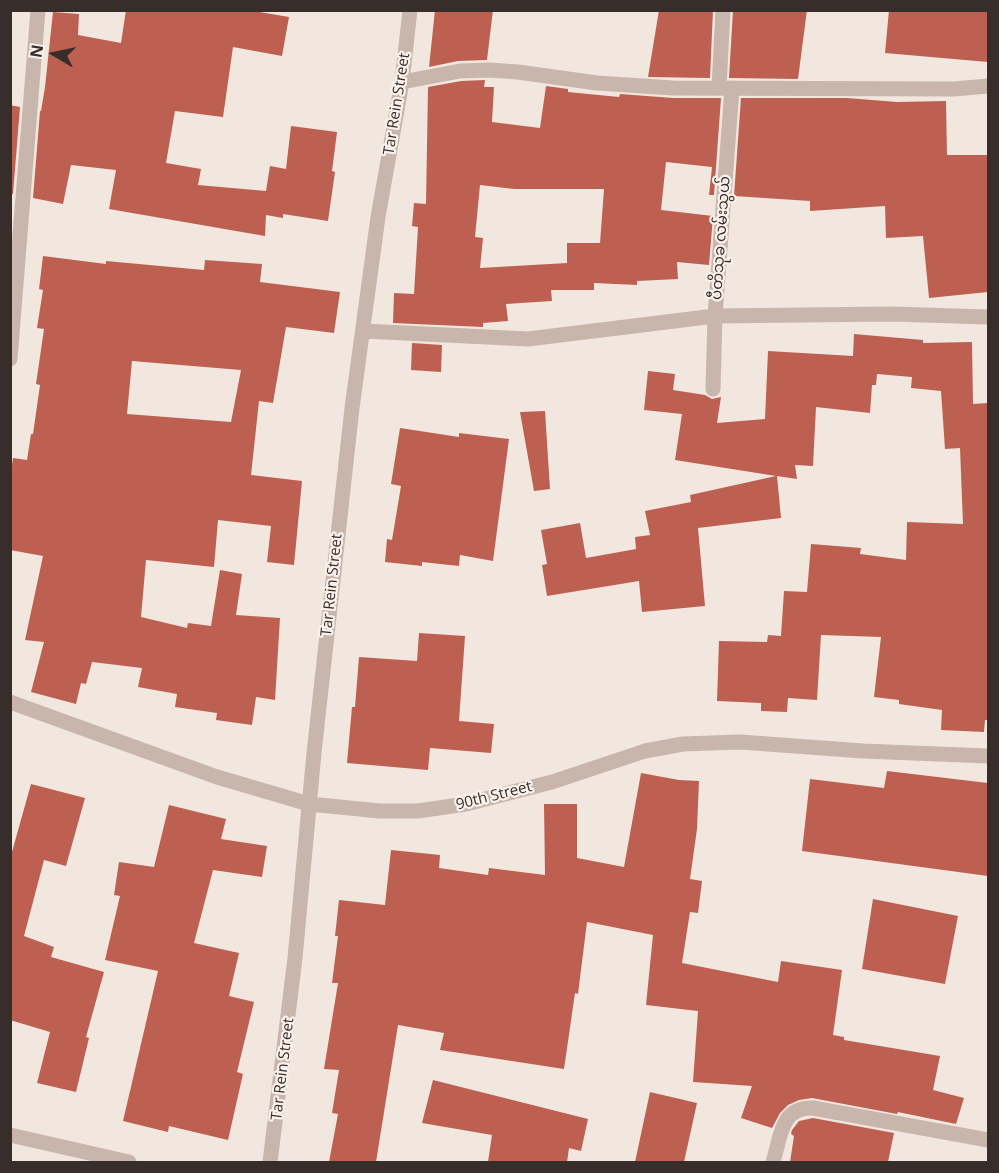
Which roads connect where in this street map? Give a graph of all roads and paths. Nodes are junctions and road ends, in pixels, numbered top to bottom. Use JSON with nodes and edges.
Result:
{"nodes":[{"id":1,"x":38,"y":10,"type":"edge"},
{"id":2,"x":410,"y":10,"type":"edge"},
{"id":3,"x":723,"y":10,"type":"edge"},
{"id":4,"x":402,"y":82,"type":"junction"},
{"id":5,"x":988,"y":87,"type":"edge"},
{"id":6,"x":726,"y":88,"type":"junction"},
{"id":7,"x":18,"y":159,"type":"edge"},
{"id":8,"x":715,"y":316,"type":"junction"},
{"id":9,"x":988,"y":317,"type":"edge"},
{"id":10,"x":363,"y":331,"type":"junction"},
{"id":11,"x":10,"y":359,"type":"edge"},
{"id":12,"x":713,"y":389,"type":"dead end"},
{"id":13,"x":10,"y":702,"type":"edge"},
{"id":14,"x":988,"y":756,"type":"edge"},
{"id":15,"x":309,"y":804,"type":"junction"},
{"id":16,"x":10,"y":1135,"type":"edge"},
{"id":17,"x":988,"y":1140,"type":"edge"},
{"id":18,"x":129,"y":1162,"type":"edge"},
{"id":19,"x":270,"y":1162,"type":"edge"},
{"id":20,"x":773,"y":1162,"type":"edge"}],
"edges":[{"from":1,"to":7,"type":"street"},
{"from":2,"to":4,"type":"street","name":"Tar Rein Street"},
{"from":3,"to":6,"type":"street","name":"ပီတိသုခ လမ်းသွယ်"},
{"from":4,"to":6,"type":"street"},
{"from":4,"to":10,"type":"street","name":"Tar Rein Street"},
{"from":5,"to":6,"type":"street"},
{"from":6,"to":8,"type":"street","name":"ပီတိသုခ လမ်းသွယ်"},
{"from":7,"to":11,"type":"street"},
{"from":8,"to":9,"type":"street"},
{"from":8,"to":10,"type":"street"},
{"from":8,"to":12,"type":"street","name":"ပီတိသုခ လမ်းသွယ်"},
{"from":10,"to":15,"type":"street","name":"Tar Rein Street"},
{"from":13,"to":15,"type":"street","name":"90th Street"},
{"from":14,"to":15,"type":"street","name":"90th Street"},
{"from":15,"to":19,"type":"street","name":"Tar Rein Street"},
{"from":16,"to":18,"type":"street"},
{"from":17,"to":20,"type":"street"}]}
